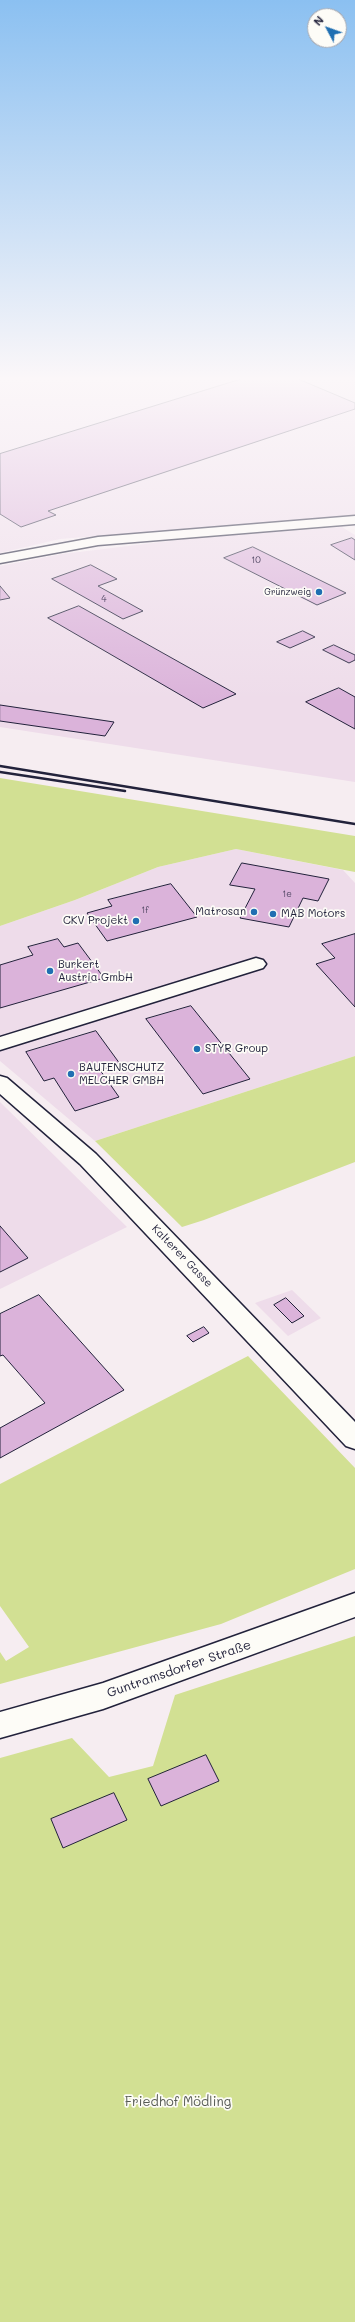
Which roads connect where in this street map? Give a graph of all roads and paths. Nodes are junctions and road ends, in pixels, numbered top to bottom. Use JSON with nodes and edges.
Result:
{"nodes":[{"id":1,"x":355,"y":520,"type":"edge"},
{"id":2,"x":0,"y":559,"type":"edge"},
{"id":3,"x":256,"y":964,"type":"dead end"},
{"id":4,"x":0,"y":1044,"type":"edge"},
{"id":5,"x":0,"y":1083,"type":"edge"},
{"id":6,"x":355,"y":1439,"type":"edge"},
{"id":7,"x":355,"y":1605,"type":"edge"},
{"id":8,"x":0,"y":1725,"type":"edge"}],
"edges":[{"from":1,"to":2,"type":"street"},
{"from":3,"to":4,"type":"street"},
{"from":5,"to":6,"type":"street","name":"Kalterer Gasse"},
{"from":7,"to":8,"type":"street","name":"Guntramsdorfer Straße"}]}
